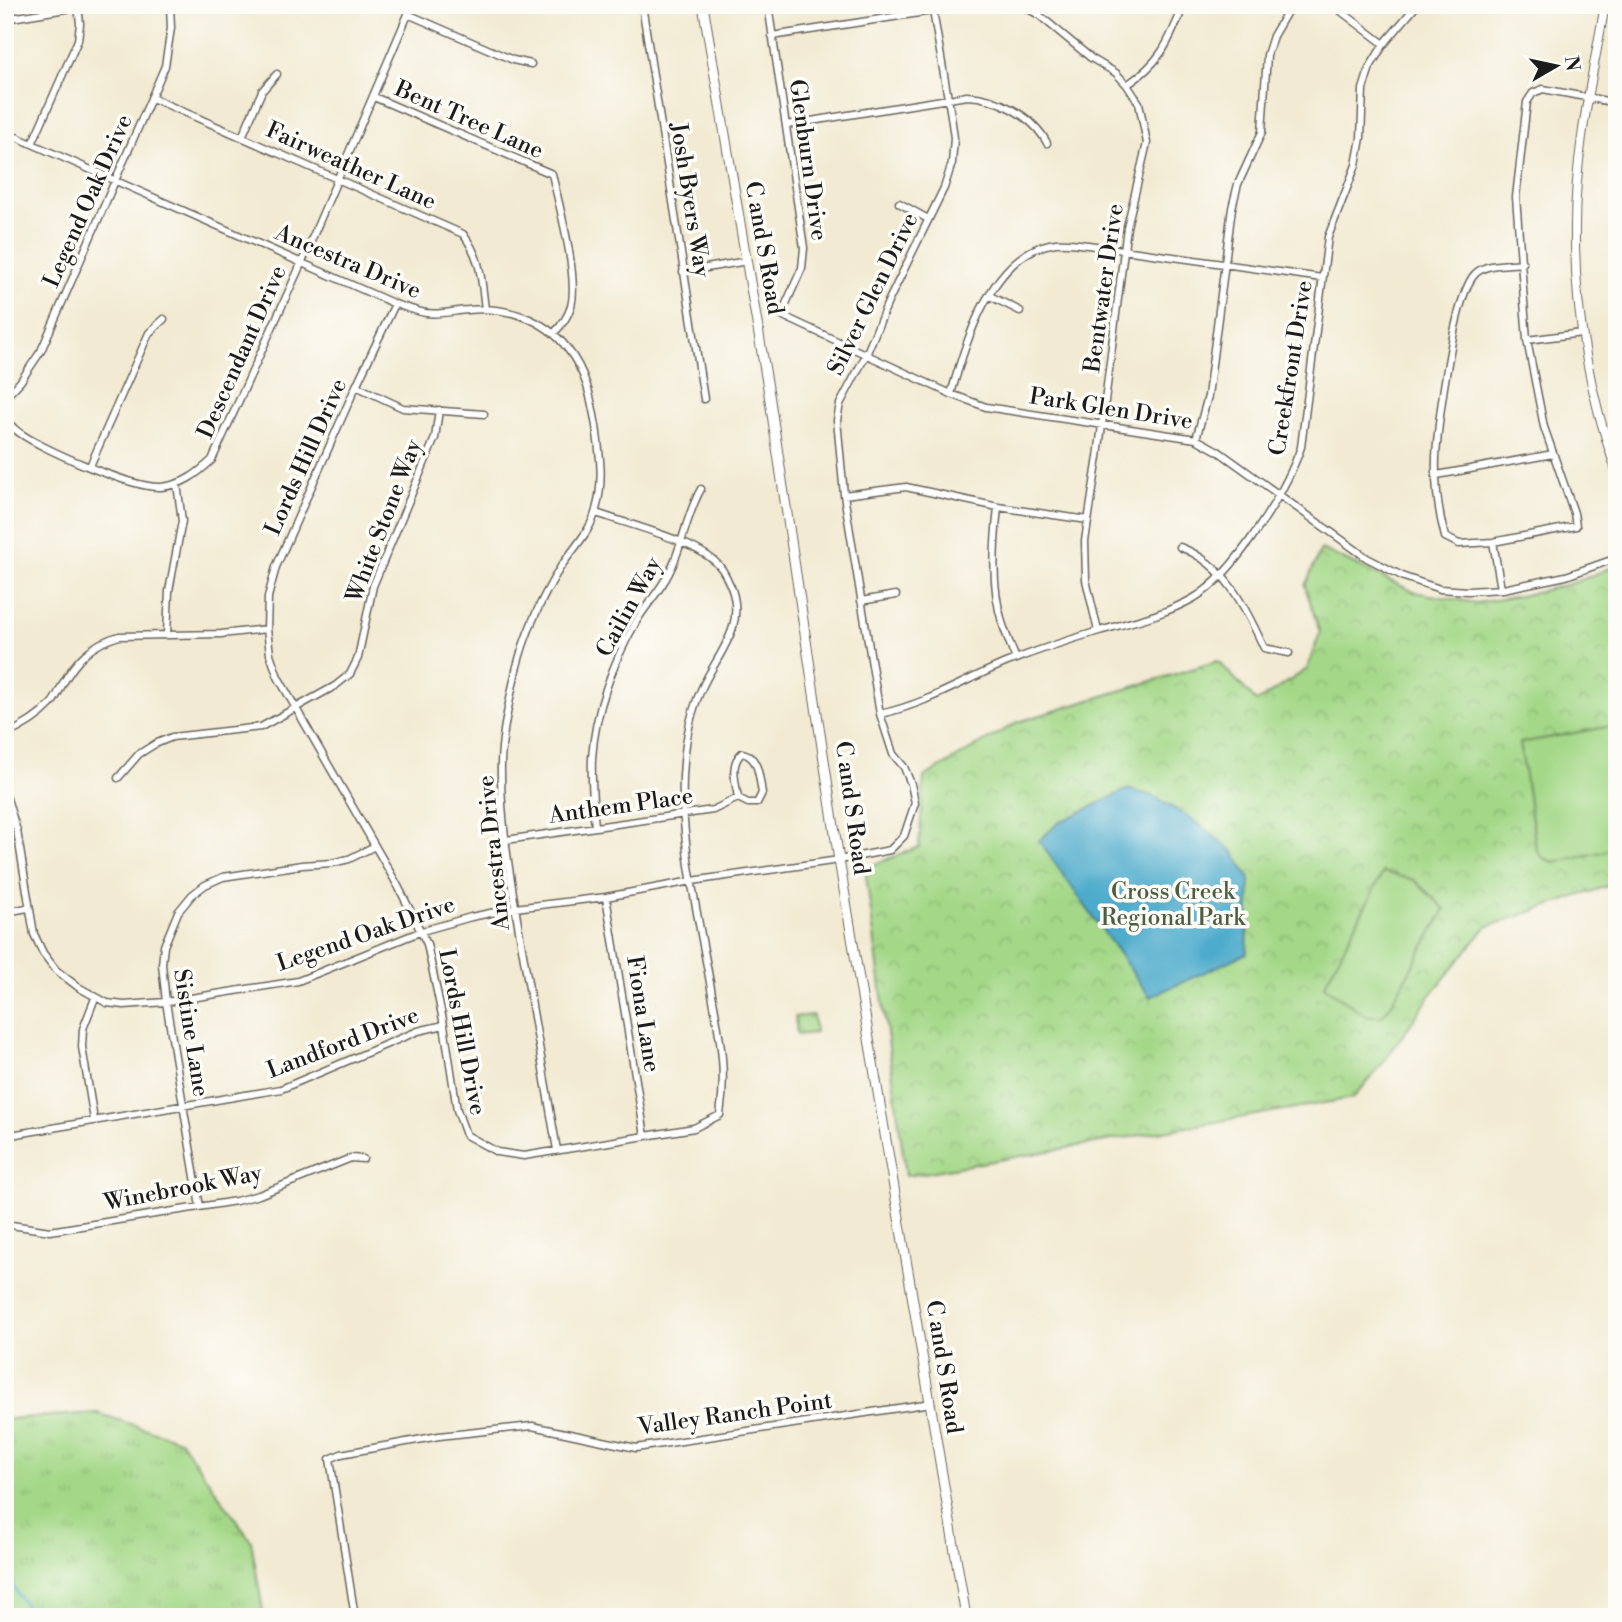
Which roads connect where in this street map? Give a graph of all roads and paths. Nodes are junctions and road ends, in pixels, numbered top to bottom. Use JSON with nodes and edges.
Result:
{"nodes":[{"id":1,"x":170,"y":5,"type":"edge"},
{"id":2,"x":412,"y":5,"type":"edge"},
{"id":3,"x":662,"y":5,"type":"edge"},
{"id":4,"x":703,"y":5,"type":"edge"},
{"id":5,"x":768,"y":5,"type":"edge"},
{"id":6,"x":970,"y":5,"type":"edge"},
{"id":7,"x":1021,"y":5,"type":"edge"},
{"id":8,"x":1184,"y":5,"type":"edge"},
{"id":9,"x":1290,"y":5,"type":"edge"},
{"id":10,"x":1334,"y":5,"type":"edge"},
{"id":11,"x":1417,"y":5,"type":"edge"},
{"id":12,"x":1605,"y":5,"type":"edge"},
{"id":13,"x":78,"y":6,"type":"edge"},
{"id":14,"x":643,"y":7,"type":"edge"},
{"id":15,"x":932,"y":8,"type":"edge"},
{"id":16,"x":410,"y":15,"type":"junction"},
{"id":17,"x":5,"y":19,"type":"edge"},
{"id":18,"x":772,"y":36,"type":"junction"},
{"id":19,"x":1384,"y":44,"type":"junction"},
{"id":20,"x":531,"y":64,"type":"dead end"},
{"id":21,"x":277,"y":74,"type":"dead end"},
{"id":22,"x":1127,"y":85,"type":"junction"},
{"id":23,"x":374,"y":97,"type":"junction"},
{"id":24,"x":152,"y":98,"type":"junction"},
{"id":25,"x":1589,"y":98,"type":"junction"},
{"id":26,"x":948,"y":100,"type":"junction"},
{"id":27,"x":1617,"y":103,"type":"edge"},
{"id":28,"x":786,"y":125,"type":"junction"},
{"id":29,"x":5,"y":132,"type":"edge"},
{"id":30,"x":242,"y":137,"type":"junction"},
{"id":31,"x":1046,"y":143,"type":"dead end"},
{"id":32,"x":32,"y":145,"type":"junction"},
{"id":33,"x":338,"y":179,"type":"junction"},
{"id":34,"x":116,"y":181,"type":"junction"},
{"id":35,"x":899,"y":203,"type":"dead end"},
{"id":36,"x":928,"y":219,"type":"junction"},
{"id":37,"x":1125,"y":251,"type":"junction"},
{"id":38,"x":747,"y":261,"type":"junction"},
{"id":39,"x":302,"y":262,"type":"junction"},
{"id":40,"x":1523,"y":263,"type":"junction"},
{"id":41,"x":1226,"y":264,"type":"junction"},
{"id":42,"x":684,"y":272,"type":"junction"},
{"id":43,"x":1322,"y":278,"type":"junction"},
{"id":44,"x":990,"y":296,"type":"junction"},
{"id":45,"x":395,"y":304,"type":"junction"},
{"id":46,"x":485,"y":309,"type":"junction"},
{"id":47,"x":1020,"y":311,"type":"dead end"},
{"id":48,"x":781,"y":315,"type":"joint"},
{"id":49,"x":164,"y":319,"type":"dead end"},
{"id":50,"x":554,"y":333,"type":"junction"},
{"id":51,"x":1582,"y":333,"type":"junction"},
{"id":52,"x":1527,"y":340,"type":"junction"},
{"id":53,"x":866,"y":355,"type":"junction"},
{"id":54,"x":356,"y":386,"type":"junction"},
{"id":55,"x":951,"y":394,"type":"junction"},
{"id":56,"x":5,"y":398,"type":"edge"},
{"id":57,"x":704,"y":399,"type":"dead end"},
{"id":58,"x":439,"y":410,"type":"junction"},
{"id":59,"x":484,"y":414,"type":"dead end"},
{"id":60,"x":5,"y":418,"type":"edge"},
{"id":61,"x":1102,"y":424,"type":"junction"},
{"id":62,"x":1196,"y":439,"type":"junction"},
{"id":63,"x":1553,"y":454,"type":"junction"},
{"id":64,"x":90,"y":466,"type":"junction"},
{"id":65,"x":1617,"y":473,"type":"edge"},
{"id":66,"x":1437,"y":475,"type":"junction"},
{"id":67,"x":177,"y":484,"type":"junction"},
{"id":68,"x":701,"y":489,"type":"dead end"},
{"id":69,"x":1279,"y":494,"type":"junction"},
{"id":70,"x":844,"y":495,"type":"junction"},
{"id":71,"x":999,"y":507,"type":"junction"},
{"id":72,"x":596,"y":513,"type":"junction"},
{"id":73,"x":1088,"y":520,"type":"junction"},
{"id":74,"x":1493,"y":542,"type":"junction"},
{"id":75,"x":682,"y":543,"type":"junction"},
{"id":76,"x":1180,"y":547,"type":"dead end"},
{"id":77,"x":1617,"y":558,"type":"edge"},
{"id":78,"x":1221,"y":575,"type":"junction"},
{"id":79,"x":1501,"y":589,"type":"junction"},
{"id":80,"x":896,"y":595,"type":"dead end"},
{"id":81,"x":861,"y":601,"type":"junction"},
{"id":82,"x":267,"y":629,"type":"junction"},
{"id":83,"x":1098,"y":631,"type":"junction"},
{"id":84,"x":167,"y":634,"type":"junction"},
{"id":85,"x":1289,"y":653,"type":"dead end"},
{"id":86,"x":1016,"y":659,"type":"junction"},
{"id":87,"x":296,"y":708,"type":"junction"},
{"id":88,"x":880,"y":714,"type":"junction"},
{"id":89,"x":5,"y":735,"type":"edge"},
{"id":90,"x":118,"y":778,"type":"dead end"},
{"id":91,"x":5,"y":792,"type":"edge"},
{"id":92,"x":738,"y":798,"type":"junction"},
{"id":93,"x":684,"y":814,"type":"junction"},
{"id":94,"x":595,"y":827,"type":"junction"},
{"id":95,"x":506,"y":840,"type":"junction"},
{"id":96,"x":375,"y":846,"type":"junction"},
{"id":97,"x":839,"y":860,"type":"junction"},
{"id":98,"x":692,"y":881,"type":"junction"},
{"id":99,"x":606,"y":897,"type":"junction"},
{"id":100,"x":28,"y":908,"type":"junction"},
{"id":101,"x":516,"y":908,"type":"junction"},
{"id":102,"x":5,"y":912,"type":"edge"},
{"id":103,"x":422,"y":931,"type":"junction"},
{"id":104,"x":95,"y":998,"type":"junction"},
{"id":105,"x":166,"y":1002,"type":"junction"},
{"id":106,"x":444,"y":1025,"type":"junction"},
{"id":107,"x":184,"y":1107,"type":"junction"},
{"id":108,"x":94,"y":1120,"type":"junction"},
{"id":109,"x":5,"y":1136,"type":"edge"},
{"id":110,"x":645,"y":1136,"type":"junction"},
{"id":111,"x":558,"y":1150,"type":"junction"},
{"id":112,"x":363,"y":1159,"type":"dead end"},
{"id":113,"x":200,"y":1207,"type":"junction"},
{"id":114,"x":5,"y":1224,"type":"edge"},
{"id":115,"x":931,"y":1403,"type":"junction"},
{"id":116,"x":355,"y":1617,"type":"edge"},
{"id":117,"x":966,"y":1617,"type":"edge"}],
"edges":[{"from":1,"to":24,"type":"street","name":"Legend Oak Drive"},
{"from":2,"to":16,"type":"street","name":"Descendant Drive"},
{"from":3,"to":14,"type":"street"},
{"from":4,"to":38,"type":"main road","name":"C and S Road"},
{"from":5,"to":18,"type":"street","name":"Glenburn Drive"},
{"from":6,"to":15,"type":"street"},
{"from":7,"to":22,"type":"street","name":"Bentwater Drive"},
{"from":8,"to":22,"type":"street"},
{"from":9,"to":41,"type":"street"},
{"from":10,"to":19,"type":"street"},
{"from":11,"to":19,"type":"street","name":"Creekfront Drive"},
{"from":12,"to":25,"type":"street"},
{"from":13,"to":17,"type":"street"},
{"from":13,"to":32,"type":"street"},
{"from":14,"to":42,"type":"street","name":"Josh Byers Way"},
{"from":15,"to":18,"type":"street"},
{"from":15,"to":26,"type":"street","name":"Silver Glen Drive"},
{"from":16,"to":20,"type":"street"},
{"from":16,"to":23,"type":"street","name":"Descendant Drive"},
{"from":18,"to":28,"type":"street","name":"Glenburn Drive"},
{"from":19,"to":43,"type":"street","name":"Creekfront Drive"},
{"from":21,"to":30,"type":"street"},
{"from":22,"to":37,"type":"street","name":"Bentwater Drive"},
{"from":23,"to":33,"type":"street","name":"Descendant Drive"},
{"from":23,"to":50,"type":"street","name":"Bent Tree Lane"},
{"from":24,"to":30,"type":"street","name":"Fairweather Lane"},
{"from":24,"to":34,"type":"street","name":"Legend Oak Drive"},
{"from":25,"to":27,"type":"street"},
{"from":25,"to":40,"type":"street"},
{"from":25,"to":51,"type":"street"},
{"from":26,"to":28,"type":"street"},
{"from":26,"to":31,"type":"street"},
{"from":26,"to":36,"type":"street","name":"Silver Glen Drive"},
{"from":28,"to":48,"type":"street","name":"Glenburn Drive"},
{"from":29,"to":32,"type":"street","name":"Ancestra Drive"},
{"from":30,"to":33,"type":"street","name":"Fairweather Lane"},
{"from":32,"to":34,"type":"street","name":"Ancestra Drive"},
{"from":33,"to":39,"type":"street","name":"Descendant Drive"},
{"from":33,"to":46,"type":"street","name":"Fairweather Lane"},
{"from":34,"to":39,"type":"street","name":"Ancestra Drive"},
{"from":34,"to":56,"type":"street","name":"Legend Oak Drive"},
{"from":35,"to":36,"type":"street"},
{"from":36,"to":53,"type":"street","name":"Silver Glen Drive"},
{"from":37,"to":41,"type":"street"},
{"from":37,"to":44,"type":"street"},
{"from":37,"to":61,"type":"street","name":"Bentwater Drive"},
{"from":38,"to":42,"type":"street"},
{"from":38,"to":97,"type":"main road","name":"C and S Road"},
{"from":39,"to":45,"type":"street","name":"Ancestra Drive"},
{"from":39,"to":67,"type":"street","name":"Descendant Drive"},
{"from":40,"to":52,"type":"street"},
{"from":40,"to":66,"type":"street"},
{"from":41,"to":43,"type":"street"},
{"from":41,"to":62,"type":"street"},
{"from":42,"to":57,"type":"street","name":"Josh Byers Way"},
{"from":43,"to":69,"type":"street","name":"Creekfront Drive"},
{"from":44,"to":47,"type":"street"},
{"from":44,"to":55,"type":"street"},
{"from":45,"to":46,"type":"street","name":"Ancestra Drive"},
{"from":45,"to":54,"type":"street","name":"Lords Hill Drive"},
{"from":46,"to":50,"type":"street","name":"Ancestra Drive"},
{"from":48,"to":53,"type":"street","name":"Park Glen Drive"},
{"from":49,"to":64,"type":"street"},
{"from":50,"to":72,"type":"street","name":"Ancestra Drive"},
{"from":51,"to":52,"type":"street"},
{"from":51,"to":65,"type":"street"},
{"from":52,"to":63,"type":"street"},
{"from":53,"to":55,"type":"street","name":"Park Glen Drive"},
{"from":53,"to":70,"type":"street","name":"Silver Glen Drive"},
{"from":54,"to":58,"type":"street"},
{"from":54,"to":82,"type":"street","name":"Lords Hill Drive"},
{"from":55,"to":61,"type":"street","name":"Park Glen Drive"},
{"from":58,"to":59,"type":"street"},
{"from":58,"to":87,"type":"street","name":"White Stone Way"},
{"from":60,"to":64,"type":"street"},
{"from":61,"to":62,"type":"street","name":"Park Glen Drive"},
{"from":61,"to":73,"type":"street","name":"Bentwater Drive"},
{"from":62,"to":69,"type":"street","name":"Park Glen Drive"},
{"from":63,"to":66,"type":"street"},
{"from":63,"to":74,"type":"street"},
{"from":64,"to":67,"type":"street"},
{"from":66,"to":74,"type":"street"},
{"from":67,"to":84,"type":"street"},
{"from":68,"to":75,"type":"street","name":"Cailin Way"},
{"from":69,"to":78,"type":"street","name":"Creekfront Drive"},
{"from":69,"to":79,"type":"street","name":"Park Glen Drive"},
{"from":70,"to":71,"type":"street"},
{"from":70,"to":81,"type":"street","name":"Silver Glen Drive"},
{"from":71,"to":73,"type":"street"},
{"from":71,"to":86,"type":"street"},
{"from":72,"to":75,"type":"street"},
{"from":72,"to":95,"type":"street","name":"Ancestra Drive"},
{"from":73,"to":83,"type":"street","name":"Bentwater Drive"},
{"from":74,"to":79,"type":"street"},
{"from":75,"to":93,"type":"street"},
{"from":75,"to":94,"type":"street","name":"Cailin Way"},
{"from":76,"to":78,"type":"street"},
{"from":77,"to":79,"type":"street","name":"Park Glen Drive"},
{"from":78,"to":83,"type":"street","name":"Creekfront Drive"},
{"from":78,"to":85,"type":"street"},
{"from":80,"to":81,"type":"street"},
{"from":81,"to":88,"type":"street","name":"Silver Glen Drive"},
{"from":82,"to":84,"type":"street"},
{"from":82,"to":87,"type":"street"},
{"from":83,"to":86,"type":"street","name":"Creekfront Drive"},
{"from":84,"to":89,"type":"street"},
{"from":86,"to":88,"type":"street","name":"Creekfront Drive"},
{"from":87,"to":90,"type":"street","name":"White Stone Way"},
{"from":87,"to":96,"type":"street","name":"Lords Hill Drive"},
{"from":88,"to":97,"type":"street","name":"Silver Glen Drive"},
{"from":91,"to":100,"type":"street","name":"Legend Oak Drive"},
{"from":92,"to":92,"type":"street","name":"Anthem Place"},
{"from":92,"to":93,"type":"street","name":"Anthem Place"},
{"from":93,"to":94,"type":"street","name":"Anthem Place"},
{"from":93,"to":98,"type":"street"},
{"from":94,"to":95,"type":"street","name":"Anthem Place"},
{"from":95,"to":101,"type":"street","name":"Ancestra Drive"},
{"from":96,"to":103,"type":"street","name":"Lords Hill Drive"},
{"from":96,"to":105,"type":"street","name":"Sistine Lane"},
{"from":97,"to":98,"type":"street","name":"Legend Oak Drive"},
{"from":97,"to":115,"type":"main road","name":"C and S Road"},
{"from":98,"to":99,"type":"street","name":"Legend Oak Drive"},
{"from":98,"to":110,"type":"street","name":"Lords Hill Drive"},
{"from":99,"to":101,"type":"street","name":"Legend Oak Drive"},
{"from":99,"to":110,"type":"street","name":"Fiona Lane"},
{"from":100,"to":102,"type":"street"},
{"from":100,"to":104,"type":"street","name":"Legend Oak Drive"},
{"from":101,"to":103,"type":"street","name":"Legend Oak Drive"},
{"from":101,"to":111,"type":"street","name":"Ancestra Drive"},
{"from":103,"to":105,"type":"street","name":"Legend Oak Drive"},
{"from":103,"to":106,"type":"street","name":"Lords Hill Drive"},
{"from":104,"to":105,"type":"street","name":"Legend Oak Drive"},
{"from":104,"to":108,"type":"street"},
{"from":105,"to":107,"type":"street","name":"Sistine Lane"},
{"from":106,"to":107,"type":"street","name":"Landford Drive"},
{"from":106,"to":111,"type":"street","name":"Lords Hill Drive"},
{"from":107,"to":108,"type":"street","name":"Landford Drive"},
{"from":107,"to":113,"type":"street","name":"Sistine Lane"},
{"from":108,"to":109,"type":"street","name":"Landford Drive"},
{"from":110,"to":111,"type":"street","name":"Lords Hill Drive"},
{"from":112,"to":113,"type":"street","name":"Winebrook Way"},
{"from":113,"to":114,"type":"street","name":"Winebrook Way"},
{"from":115,"to":116,"type":"street","name":"Valley Ranch Point"},
{"from":115,"to":117,"type":"main road","name":"C and S Road"}]}
